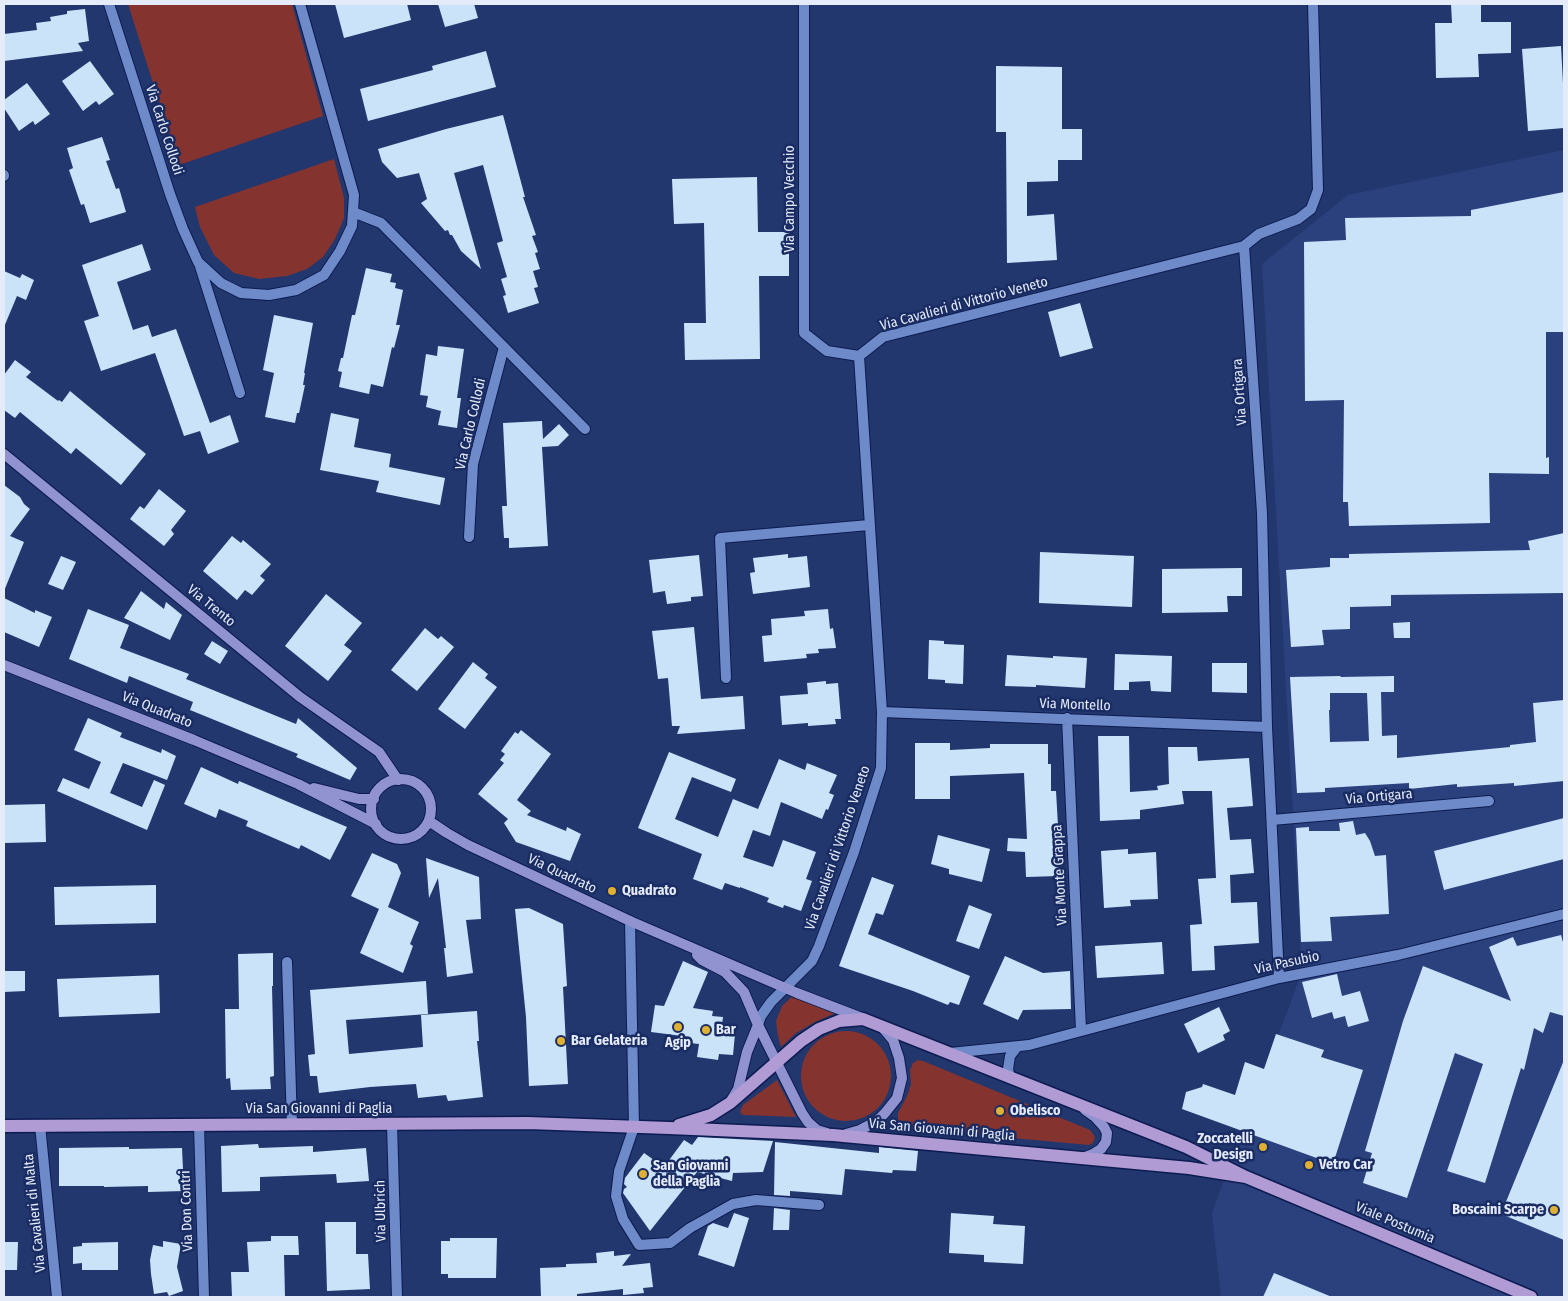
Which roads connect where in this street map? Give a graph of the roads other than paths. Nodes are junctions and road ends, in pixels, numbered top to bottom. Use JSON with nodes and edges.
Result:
{"nodes":[{"id":1,"x":110,"y":4,"type":"edge"},
{"id":2,"x":300,"y":4,"type":"edge"},
{"id":3,"x":804,"y":4,"type":"edge"},
{"id":4,"x":1313,"y":4,"type":"edge"},
{"id":5,"x":353,"y":212,"type":"junction"},
{"id":6,"x":1244,"y":246,"type":"junction"},
{"id":7,"x":198,"y":262,"type":"junction"},
{"id":8,"x":504,"y":347,"type":"junction"},
{"id":9,"x":859,"y":356,"type":"junction"},
{"id":10,"x":240,"y":393,"type":"dead end"},
{"id":11,"x":585,"y":429,"type":"dead end"},
{"id":12,"x":4,"y":454,"type":"edge"},
{"id":13,"x":869,"y":525,"type":"junction"},
{"id":14,"x":469,"y":538,"type":"dead end"},
{"id":15,"x":4,"y":665,"type":"edge"},
{"id":16,"x":726,"y":678,"type":"dead end"},
{"id":17,"x":882,"y":712,"type":"junction"},
{"id":18,"x":1067,"y":718,"type":"junction"},
{"id":19,"x":1267,"y":727,"type":"junction"},
{"id":20,"x":398,"y":780,"type":"junction"},
{"id":21,"x":298,"y":784,"type":"junction"},
{"id":22,"x":374,"y":799,"type":"junction"},
{"id":23,"x":1489,"y":801,"type":"dead end"},
{"id":24,"x":1272,"y":820,"type":"junction"},
{"id":25,"x":429,"y":821,"type":"junction"},
{"id":26,"x":376,"y":824,"type":"junction"},
{"id":27,"x":1564,"y":914,"type":"edge"},
{"id":28,"x":630,"y":921,"type":"junction"},
{"id":29,"x":687,"y":946,"type":"junction"},
{"id":30,"x":287,"y":962,"type":"dead end"},
{"id":31,"x":1279,"y":978,"type":"junction"},
{"id":32,"x":784,"y":987,"type":"junction"},
{"id":33,"x":863,"y":1019,"type":"junction"},
{"id":34,"x":758,"y":1025,"type":"junction"},
{"id":35,"x":883,"y":1028,"type":"junction"},
{"id":36,"x":1081,"y":1030,"type":"junction"},
{"id":37,"x":1017,"y":1047,"type":"junction"},
{"id":38,"x":946,"y":1053,"type":"junction"},
{"id":39,"x":777,"y":1063,"type":"junction"},
{"id":40,"x":1010,"y":1078,"type":"junction"},
{"id":41,"x":730,"y":1103,"type":"junction"},
{"id":42,"x":1077,"y":1104,"type":"junction"},
{"id":43,"x":392,"y":1124,"type":"junction"},
{"id":44,"x":40,"y":1125,"type":"junction"},
{"id":45,"x":199,"y":1125,"type":"junction"},
{"id":46,"x":292,"y":1125,"type":"junction"},
{"id":47,"x":4,"y":1126,"type":"edge"},
{"id":48,"x":634,"y":1127,"type":"junction"},
{"id":49,"x":669,"y":1128,"type":"junction"},
{"id":50,"x":833,"y":1135,"type":"junction"},
{"id":51,"x":1082,"y":1158,"type":"junction"},
{"id":52,"x":1246,"y":1177,"type":"junction"},
{"id":53,"x":819,"y":1205,"type":"dead end"},
{"id":54,"x":57,"y":1297,"type":"edge"},
{"id":55,"x":204,"y":1297,"type":"edge"},
{"id":56,"x":396,"y":1297,"type":"edge"},
{"id":57,"x":1531,"y":1297,"type":"edge"}],
"edges":[{"from":1,"to":7,"type":"street","name":"Via Carlo Collodi"},
{"from":2,"to":5,"type":"street","name":"Via Carlo Collodi"},
{"from":3,"to":9,"type":"street","name":"Via Campo Vecchio"},
{"from":4,"to":6,"type":"street"},
{"from":5,"to":7,"type":"street","name":"Via Carlo Collodi"},
{"from":5,"to":8,"type":"street"},
{"from":6,"to":9,"type":"street","name":"Via Cavalieri di Vittorio Veneto"},
{"from":6,"to":19,"type":"street","name":"Via Ortigara"},
{"from":7,"to":10,"type":"street","name":"Via Carlo Collodi"},
{"from":8,"to":11,"type":"street"},
{"from":8,"to":14,"type":"street","name":"Via Carlo Collodi"},
{"from":9,"to":13,"type":"street","name":"Via Cavalieri di Vittorio Veneto"},
{"from":12,"to":20,"type":"street","name":"Via Trento"},
{"from":13,"to":16,"type":"street"},
{"from":13,"to":17,"type":"street","name":"Via Cavalieri di Vittorio Veneto"},
{"from":15,"to":21,"type":"street","name":"Via Quadrato"},
{"from":17,"to":18,"type":"street","name":"Via Montello"},
{"from":17,"to":32,"type":"street","name":"Via Cavalieri di Vittorio Veneto"},
{"from":18,"to":19,"type":"street","name":"Via Montello"},
{"from":18,"to":36,"type":"street","name":"Via Monte Grappa"},
{"from":19,"to":24,"type":"street","name":"Via Ortigara"},
{"from":20,"to":22,"type":"street"},
{"from":20,"to":25,"type":"street"},
{"from":21,"to":22,"type":"street","name":"Via Quadrato"},
{"from":21,"to":26,"type":"street","name":"Via Quadrato"},
{"from":22,"to":26,"type":"street"},
{"from":23,"to":24,"type":"street","name":"Via Ortigara"},
{"from":24,"to":31,"type":"street","name":"Via Ortigara"},
{"from":25,"to":26,"type":"street","name":"Via Quadrato"},
{"from":25,"to":28,"type":"street","name":"Via Quadrato"},
{"from":27,"to":31,"type":"street","name":"Via Pasubio"},
{"from":28,"to":29,"type":"street","name":"Via Quadrato"},
{"from":28,"to":48,"type":"street"},
{"from":29,"to":32,"type":"street","name":"Via Quadrato"},
{"from":29,"to":34,"type":"street"},
{"from":30,"to":46,"type":"street"},
{"from":31,"to":36,"type":"street","name":"Via Pasubio"},
{"from":32,"to":33,"type":"street","name":"Via Quadrato"},
{"from":32,"to":34,"type":"street","name":"Via Cavalieri di Vittorio Veneto"},
{"from":33,"to":35,"type":"main road"},
{"from":33,"to":39,"type":"main road"},
{"from":34,"to":39,"type":"street"},
{"from":34,"to":41,"type":"street"},
{"from":35,"to":38,"type":"main road"},
{"from":35,"to":50,"type":"street"},
{"from":36,"to":37,"type":"street","name":"Via Pasubio"},
{"from":37,"to":38,"type":"street","name":"Via Pasubio"},
{"from":37,"to":40,"type":"street"},
{"from":38,"to":40,"type":"main road"},
{"from":39,"to":41,"type":"main road"},
{"from":39,"to":50,"type":"street"},
{"from":40,"to":42,"type":"main road"},
{"from":41,"to":49,"type":"main road"},
{"from":42,"to":51,"type":"street"},
{"from":42,"to":52,"type":"main road"},
{"from":43,"to":46,"type":"main road","name":"Via San Giovanni di Paglia"},
{"from":43,"to":48,"type":"main road","name":"Via San Giovanni di Paglia"},
{"from":43,"to":56,"type":"street","name":"Via Ulbrich"},
{"from":44,"to":45,"type":"main road","name":"Via San Giovanni di Paglia"},
{"from":44,"to":47,"type":"main road","name":"Via San Giovanni di Paglia"},
{"from":44,"to":54,"type":"street","name":"Via Cavalieri di Malta"},
{"from":45,"to":46,"type":"main road","name":"Via San Giovanni di Paglia"},
{"from":45,"to":55,"type":"street","name":"Via Don Contri"},
{"from":48,"to":49,"type":"main road","name":"Via San Giovanni di Paglia"},
{"from":48,"to":53,"type":"street"},
{"from":49,"to":50,"type":"main road","name":"Via San Giovanni di Paglia"},
{"from":50,"to":51,"type":"main road","name":"Via San Giovanni di Paglia"},
{"from":51,"to":52,"type":"main road","name":"Via San Giovanni di Paglia"},
{"from":52,"to":57,"type":"main road","name":"Viale Postumia"}]}
